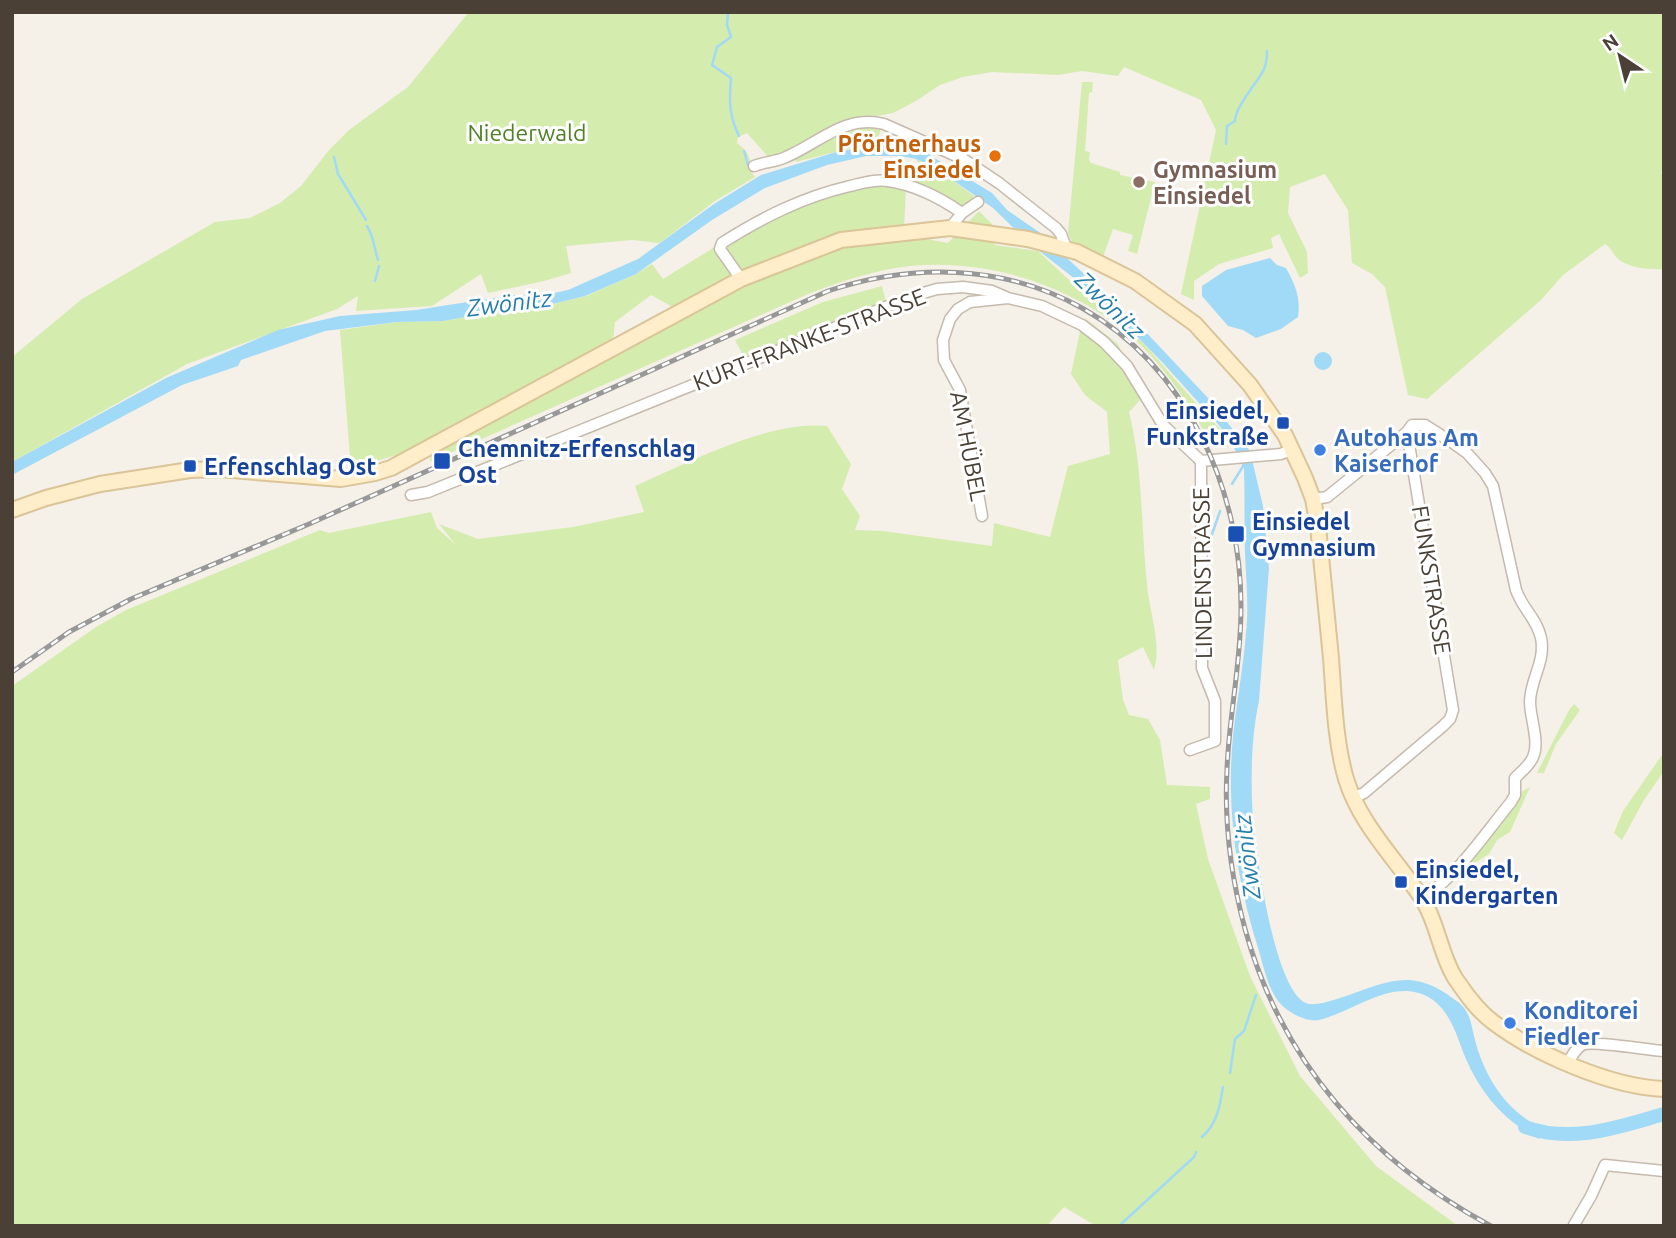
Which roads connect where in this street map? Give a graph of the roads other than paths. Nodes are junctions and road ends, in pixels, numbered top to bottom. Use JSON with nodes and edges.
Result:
{"nodes":[{"id":1,"x":754,"y":166,"type":"dead end"},
{"id":2,"x":978,"y":202,"type":"dead end"},
{"id":3,"x":962,"y":213,"type":"junction"},
{"id":4,"x":950,"y":228,"type":"junction"},
{"id":5,"x":1066,"y":248,"type":"junction"},
{"id":6,"x":741,"y":279,"type":"junction"},
{"id":7,"x":1008,"y":298,"type":"junction"},
{"id":8,"x":1407,"y":432,"type":"junction"},
{"id":9,"x":1292,"y":449,"type":"junction"},
{"id":10,"x":1201,"y":461,"type":"junction"},
{"id":11,"x":411,"y":495,"type":"dead end"},
{"id":12,"x":1312,"y":499,"type":"junction"},
{"id":13,"x":12,"y":510,"type":"edge"},
{"id":14,"x":982,"y":516,"type":"dead end"},
{"id":15,"x":1190,"y":750,"type":"dead end"},
{"id":16,"x":1353,"y":798,"type":"junction"},
{"id":17,"x":1422,"y":899,"type":"junction"},
{"id":18,"x":1664,"y":1051,"type":"edge"},
{"id":19,"x":1568,"y":1063,"type":"junction"},
{"id":20,"x":1664,"y":1089,"type":"edge"},
{"id":21,"x":1664,"y":1171,"type":"edge"},
{"id":22,"x":1574,"y":1225,"type":"edge"}],
"edges":[{"from":1,"to":5,"type":"street"},
{"from":2,"to":3,"type":"street"},
{"from":3,"to":4,"type":"street"},
{"from":3,"to":6,"type":"street"},
{"from":4,"to":5,"type":"main road"},
{"from":4,"to":6,"type":"main road"},
{"from":5,"to":9,"type":"main road"},
{"from":6,"to":13,"type":"main road"},
{"from":7,"to":10,"type":"street","name":"KURT-FRANKE-STRASSE"},
{"from":7,"to":11,"type":"street","name":"KURT-FRANKE-STRASSE"},
{"from":7,"to":14,"type":"street","name":"AM HÜBEL"},
{"from":8,"to":12,"type":"street"},
{"from":8,"to":16,"type":"street","name":"FUNKSTRASSE"},
{"from":8,"to":17,"type":"street"},
{"from":9,"to":10,"type":"street"},
{"from":9,"to":12,"type":"main road"},
{"from":10,"to":15,"type":"street","name":"LINDENSTRASSE"},
{"from":12,"to":16,"type":"main road"},
{"from":16,"to":17,"type":"main road"},
{"from":17,"to":19,"type":"main road"},
{"from":18,"to":19,"type":"street"},
{"from":19,"to":20,"type":"main road"},
{"from":21,"to":22,"type":"street"}]}
